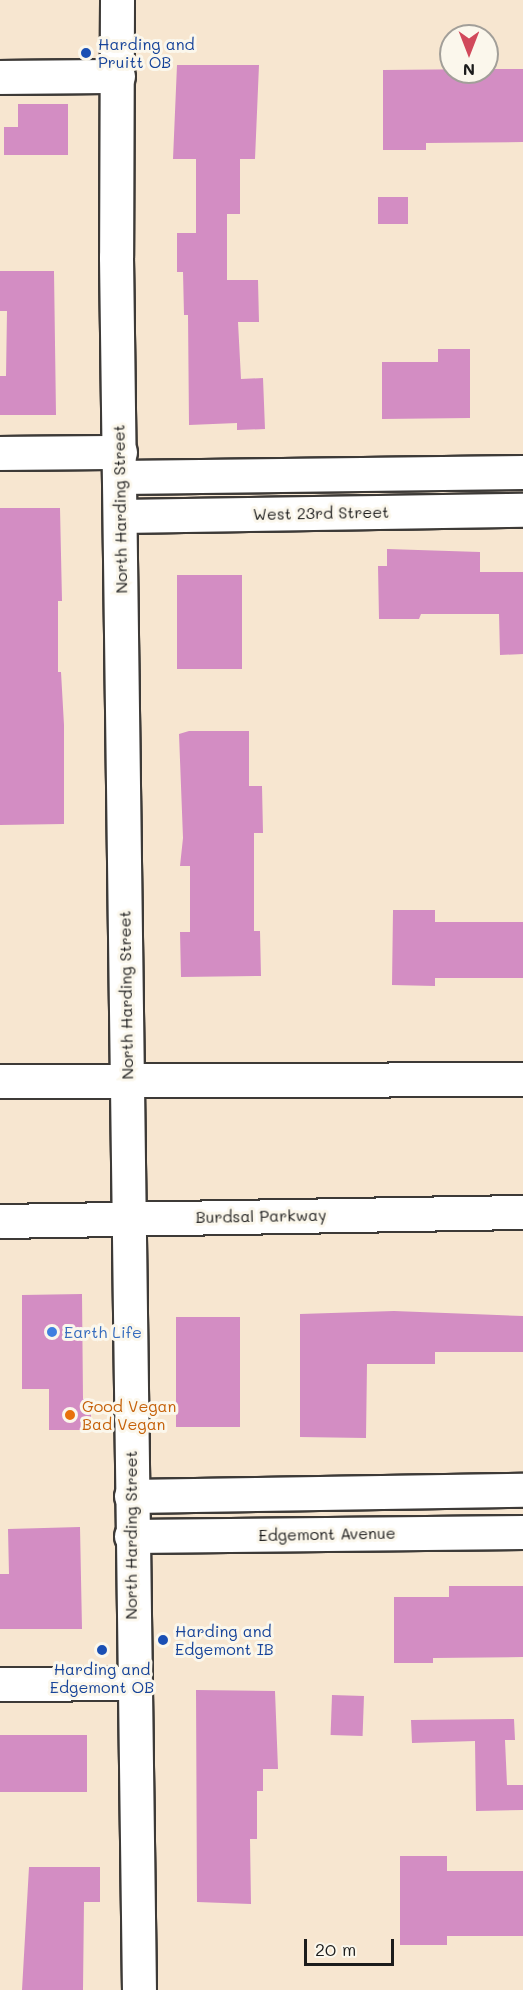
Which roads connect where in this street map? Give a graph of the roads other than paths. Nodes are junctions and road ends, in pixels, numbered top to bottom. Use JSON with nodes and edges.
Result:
{"nodes":[{"id":1,"x":117,"y":0,"type":"edge"},
{"id":2,"x":118,"y":76,"type":"junction"},
{"id":3,"x":0,"y":77,"type":"edge"},
{"id":4,"x":0,"y":453,"type":"edge"},
{"id":5,"x":120,"y":464,"type":"junction"},
{"id":6,"x":523,"y":472,"type":"edge"},
{"id":7,"x":523,"y":510,"type":"edge"},
{"id":8,"x":120,"y":516,"type":"junction"},
{"id":9,"x":523,"y":1079,"type":"edge"},
{"id":10,"x":0,"y":1081,"type":"edge"},
{"id":11,"x":127,"y":1081,"type":"junction"},
{"id":12,"x":523,"y":1212,"type":"edge"},
{"id":13,"x":129,"y":1218,"type":"junction"},
{"id":14,"x":0,"y":1221,"type":"edge"},
{"id":15,"x":523,"y":1490,"type":"edge"},
{"id":16,"x":131,"y":1496,"type":"junction"},
{"id":17,"x":523,"y":1532,"type":"edge"},
{"id":18,"x":131,"y":1536,"type":"junction"},
{"id":19,"x":132,"y":1683,"type":"junction"},
{"id":20,"x":0,"y":1684,"type":"edge"},
{"id":21,"x":139,"y":1990,"type":"edge"}],
"edges":[{"from":1,"to":2,"type":"street","name":"North Harding Street"},
{"from":2,"to":3,"type":"street"},
{"from":2,"to":5,"type":"street","name":"North Harding Street"},
{"from":4,"to":5,"type":"street"},
{"from":5,"to":6,"type":"street"},
{"from":5,"to":8,"type":"street","name":"North Harding Street"},
{"from":7,"to":8,"type":"street","name":"West 23rd Street"},
{"from":8,"to":11,"type":"street","name":"North Harding Street"},
{"from":9,"to":11,"type":"street"},
{"from":10,"to":11,"type":"street"},
{"from":11,"to":13,"type":"street","name":"North Harding Street"},
{"from":12,"to":13,"type":"street","name":"Burdsal Parkway"},
{"from":13,"to":14,"type":"street","name":"Burdsal Parkway"},
{"from":13,"to":16,"type":"street","name":"North Harding Street"},
{"from":15,"to":16,"type":"street"},
{"from":16,"to":18,"type":"street","name":"North Harding Street"},
{"from":17,"to":18,"type":"street","name":"Edgemont Avenue"},
{"from":18,"to":19,"type":"street","name":"North Harding Street"},
{"from":19,"to":20,"type":"street"},
{"from":19,"to":21,"type":"street","name":"North Harding Street"}]}
